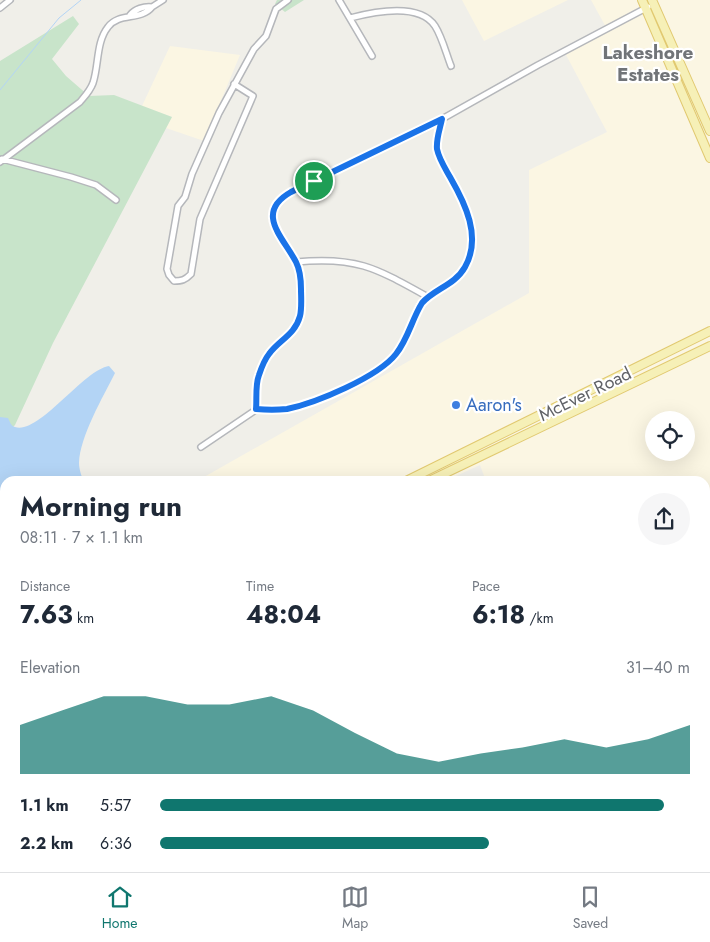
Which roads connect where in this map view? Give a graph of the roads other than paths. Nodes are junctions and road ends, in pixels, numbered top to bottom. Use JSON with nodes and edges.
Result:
{"nodes":[{"id":1,"x":10,"y":0,"type":"edge"},
{"id":2,"x":163,"y":0,"type":"edge"},
{"id":3,"x":288,"y":0,"type":"edge"},
{"id":4,"x":340,"y":0,"type":"edge"},
{"id":5,"x":653,"y":2,"type":"edge"},
{"id":6,"x":644,"y":4,"type":"edge"},
{"id":7,"x":0,"y":8,"type":"edge"},
{"id":8,"x":350,"y":18,"type":"junction"},
{"id":9,"x":372,"y":56,"type":"dead end"},
{"id":10,"x":451,"y":66,"type":"dead end"},
{"id":11,"x":234,"y":84,"type":"junction"},
{"id":12,"x":698,"y":102,"type":"junction"},
{"id":13,"x":688,"y":106,"type":"junction"},
{"id":14,"x":442,"y":119,"type":"junction"},
{"id":15,"x":710,"y":131,"type":"edge"},
{"id":16,"x":710,"y":158,"type":"edge"},
{"id":17,"x":1,"y":161,"type":"edge"},
{"id":18,"x":116,"y":200,"type":"dead end"},
{"id":19,"x":296,"y":262,"type":"junction"},
{"id":20,"x":428,"y":297,"type":"junction"},
{"id":21,"x":710,"y":331,"type":"edge"},
{"id":22,"x":710,"y":346,"type":"edge"},
{"id":23,"x":647,"y":363,"type":"junction"},
{"id":24,"x":589,"y":404,"type":"junction"},
{"id":25,"x":256,"y":409,"type":"junction"},
{"id":26,"x":200,"y":447,"type":"dead end"},
{"id":27,"x":416,"y":476,"type":"edge"},
{"id":28,"x":439,"y":476,"type":"edge"}],
"edges":[{"from":1,"to":7,"type":"street"},
{"from":2,"to":17,"type":"street"},
{"from":3,"to":11,"type":"street"},
{"from":4,"to":8,"type":"street"},
{"from":5,"to":6,"type":"street"},
{"from":5,"to":12,"type":"main road"},
{"from":6,"to":13,"type":"main road"},
{"from":6,"to":14,"type":"street"},
{"from":8,"to":9,"type":"street"},
{"from":8,"to":10,"type":"street"},
{"from":11,"to":11,"type":"street"},
{"from":12,"to":13,"type":"main road"},
{"from":12,"to":15,"type":"main road"},
{"from":13,"to":16,"type":"main road"},
{"from":14,"to":19,"type":"street"},
{"from":14,"to":20,"type":"street"},
{"from":17,"to":18,"type":"street"},
{"from":19,"to":20,"type":"street"},
{"from":19,"to":25,"type":"street"},
{"from":20,"to":25,"type":"street"},
{"from":21,"to":23,"type":"main road","name":"McEver Road"},
{"from":22,"to":24,"type":"main road","name":"McEver Road"},
{"from":23,"to":24,"type":"main road"},
{"from":23,"to":27,"type":"main road","name":"McEver Road"},
{"from":24,"to":28,"type":"main road","name":"McEver Road"},
{"from":25,"to":26,"type":"street"}]}
